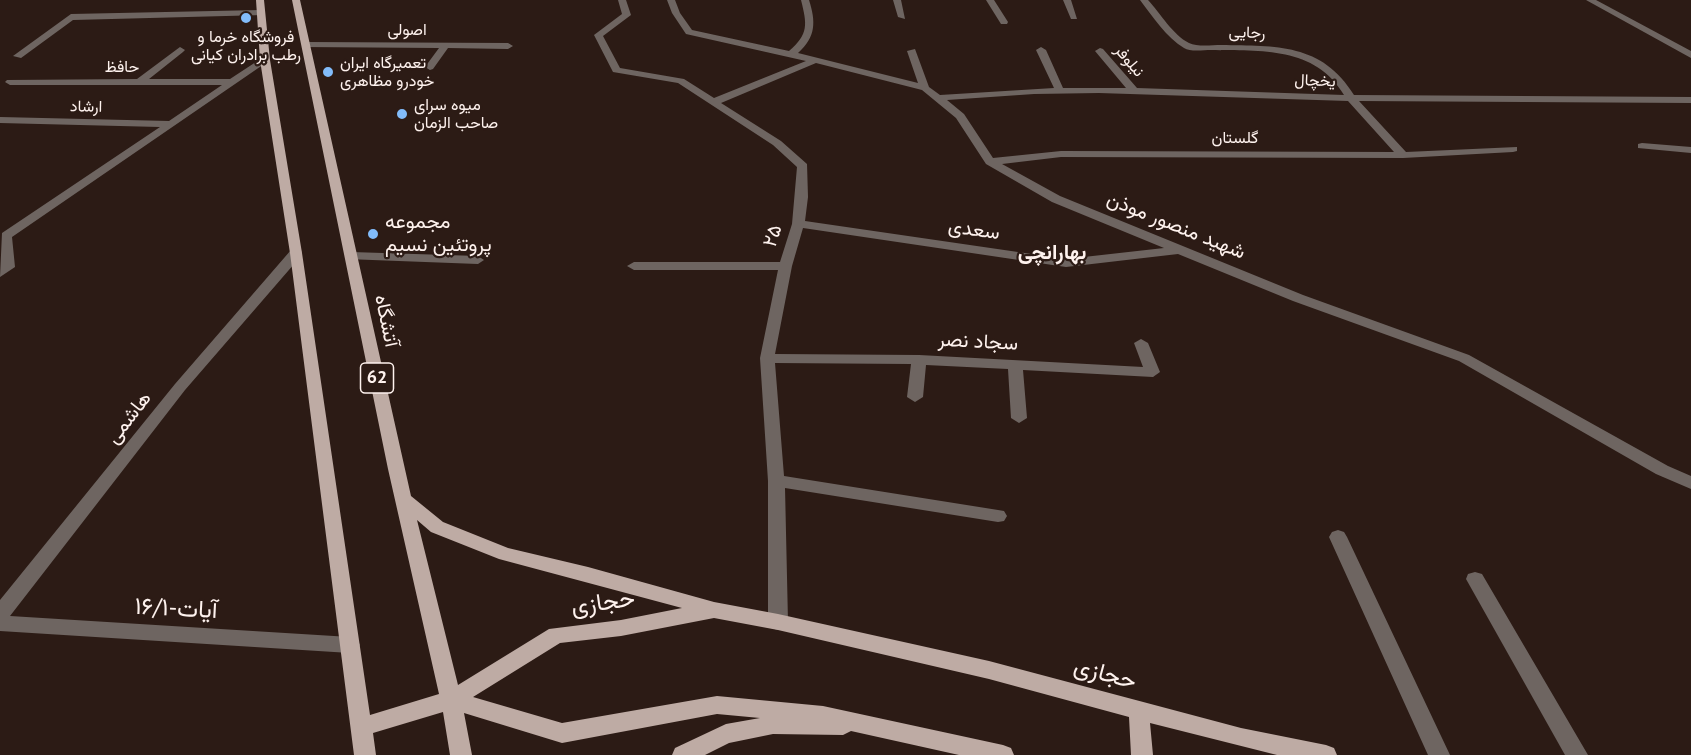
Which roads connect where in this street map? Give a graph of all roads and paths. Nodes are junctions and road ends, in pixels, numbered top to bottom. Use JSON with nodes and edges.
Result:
{"nodes":[{"id":1,"x":296,"y":0,"type":"edge"},
{"id":2,"x":622,"y":0,"type":"edge"},
{"id":3,"x":671,"y":0,"type":"edge"},
{"id":4,"x":805,"y":0,"type":"edge"},
{"id":5,"x":897,"y":0,"type":"edge"},
{"id":6,"x":990,"y":0,"type":"edge"},
{"id":7,"x":1067,"y":0,"type":"edge"},
{"id":8,"x":1144,"y":0,"type":"edge"},
{"id":9,"x":1590,"y":0,"type":"edge"},
{"id":10,"x":260,"y":7,"type":"edge"},
{"id":11,"x":902,"y":17,"type":"dead end"},
{"id":12,"x":1074,"y":17,"type":"dead end"},
{"id":13,"x":1004,"y":22,"type":"dead end"},
{"id":14,"x":306,"y":45,"type":"junction"},
{"id":15,"x":445,"y":46,"type":"junction"},
{"id":16,"x":508,"y":46,"type":"dead end"},
{"id":17,"x":180,"y":50,"type":"dead end"},
{"id":18,"x":1041,"y":50,"type":"dead end"},
{"id":19,"x":912,"y":51,"type":"dead end"},
{"id":20,"x":1100,"y":51,"type":"dead end"},
{"id":21,"x":1688,"y":51,"type":"edge"},
{"id":22,"x":791,"y":54,"type":"junction"},
{"id":23,"x":18,"y":56,"type":"dead end"},
{"id":24,"x":265,"y":60,"type":"junction"},
{"id":25,"x":816,"y":60,"type":"junction"},
{"id":26,"x":430,"y":67,"type":"dead end"},
{"id":27,"x":10,"y":82,"type":"dead end"},
{"id":28,"x":139,"y":82,"type":"junction"},
{"id":29,"x":234,"y":82,"type":"junction"},
{"id":30,"x":925,"y":88,"type":"junction"},
{"id":31,"x":1059,"y":90,"type":"junction"},
{"id":32,"x":1134,"y":91,"type":"junction"},
{"id":33,"x":937,"y":98,"type":"junction"},
{"id":34,"x":1351,"y":98,"type":"junction"},
{"id":35,"x":1691,"y":100,"type":"edge"},
{"id":36,"x":714,"y":102,"type":"junction"},
{"id":37,"x":0,"y":120,"type":"edge"},
{"id":38,"x":171,"y":124,"type":"junction"},
{"id":39,"x":1642,"y":146,"type":"dead end"},
{"id":40,"x":1513,"y":149,"type":"dead end"},
{"id":41,"x":1691,"y":150,"type":"edge"},
{"id":42,"x":1403,"y":155,"type":"junction"},
{"id":43,"x":990,"y":162,"type":"junction"},
{"id":44,"x":798,"y":224,"type":"junction"},
{"id":45,"x":1180,"y":250,"type":"junction"},
{"id":46,"x":296,"y":252,"type":"junction"},
{"id":47,"x":351,"y":256,"type":"junction"},
{"id":48,"x":478,"y":260,"type":"dead end"},
{"id":49,"x":634,"y":266,"type":"dead end"},
{"id":50,"x":784,"y":266,"type":"junction"},
{"id":51,"x":3,"y":269,"type":"edge"},
{"id":52,"x":1141,"y":343,"type":"dead end"},
{"id":53,"x":767,"y":357,"type":"junction"},
{"id":54,"x":919,"y":360,"type":"junction"},
{"id":55,"x":1015,"y":365,"type":"junction"},
{"id":56,"x":915,"y":397,"type":"dead end"},
{"id":57,"x":1019,"y":418,"type":"dead end"},
{"id":58,"x":776,"y":481,"type":"junction"},
{"id":59,"x":1691,"y":483,"type":"edge"},
{"id":60,"x":403,"y":499,"type":"junction"},
{"id":61,"x":998,"y":516,"type":"dead end"},
{"id":62,"x":1338,"y":537,"type":"dead end"},
{"id":63,"x":1475,"y":579,"type":"dead end"},
{"id":64,"x":714,"y":610,"type":"junction"},
{"id":65,"x":0,"y":614,"type":"edge"},
{"id":66,"x":778,"y":622,"type":"junction"},
{"id":67,"x":0,"y":624,"type":"edge"},
{"id":68,"x":350,"y":645,"type":"junction"},
{"id":69,"x":451,"y":700,"type":"junction"},
{"id":70,"x":1139,"y":710,"type":"junction"},
{"id":71,"x":873,"y":726,"type":"junction"},
{"id":72,"x":361,"y":727,"type":"junction"},
{"id":73,"x":365,"y":755,"type":"edge"},
{"id":74,"x":461,"y":755,"type":"edge"},
{"id":75,"x":683,"y":755,"type":"edge"},
{"id":76,"x":1003,"y":755,"type":"edge"},
{"id":77,"x":1142,"y":755,"type":"edge"},
{"id":78,"x":1326,"y":755,"type":"edge"},
{"id":79,"x":1439,"y":755,"type":"edge"},
{"id":80,"x":1577,"y":755,"type":"edge"}],
"edges":[{"from":1,"to":14,"type":"main road","name":"آتشگاه","number":"62"},
{"from":2,"to":36,"type":"street","name":"۲۵"},
{"from":3,"to":22,"type":"street","name":"شهید منصور موذن"},
{"from":4,"to":22,"type":"street"},
{"from":5,"to":11,"type":"street"},
{"from":6,"to":13,"type":"street"},
{"from":7,"to":12,"type":"street"},
{"from":8,"to":34,"type":"street","name":"رجایی"},
{"from":9,"to":21,"type":"street"},
{"from":10,"to":23,"type":"street"},
{"from":10,"to":24,"type":"main road"},
{"from":14,"to":15,"type":"street","name":"اصولی"},
{"from":14,"to":47,"type":"main road","name":"آتشگاه","number":"62"},
{"from":15,"to":16,"type":"street","name":"اصولی"},
{"from":15,"to":26,"type":"street"},
{"from":17,"to":28,"type":"street"},
{"from":18,"to":31,"type":"street"},
{"from":19,"to":30,"type":"street"},
{"from":20,"to":32,"type":"street","name":"نیلوفر"},
{"from":22,"to":25,"type":"street","name":"شهید منصور موذن"},
{"from":24,"to":29,"type":"street"},
{"from":24,"to":46,"type":"main road"},
{"from":25,"to":30,"type":"street","name":"شهید منصور موذن"},
{"from":25,"to":36,"type":"street"},
{"from":27,"to":28,"type":"street","name":"حافظ"},
{"from":28,"to":29,"type":"street","name":"حافظ"},
{"from":29,"to":38,"type":"street"},
{"from":30,"to":33,"type":"street","name":"شهید منصور موذن"},
{"from":31,"to":32,"type":"street","name":"یخچال"},
{"from":31,"to":33,"type":"street","name":"یخچال"},
{"from":32,"to":34,"type":"street","name":"یخچال"},
{"from":33,"to":43,"type":"street","name":"شهید منصور موذن"},
{"from":34,"to":35,"type":"street","name":"یخچال"},
{"from":34,"to":42,"type":"street"},
{"from":36,"to":44,"type":"street","name":"۲۵"},
{"from":37,"to":38,"type":"street","name":"ارشاد"},
{"from":38,"to":51,"type":"street"},
{"from":39,"to":41,"type":"street"},
{"from":40,"to":42,"type":"street","name":"گلستان"},
{"from":42,"to":43,"type":"street","name":"گلستان"},
{"from":43,"to":45,"type":"street","name":"شهید منصور موذن"},
{"from":44,"to":45,"type":"street","name":"سعدی"},
{"from":44,"to":50,"type":"street","name":"۲۵"},
{"from":45,"to":59,"type":"street","name":"شهید منصور موذن"},
{"from":46,"to":65,"type":"street","name":"هاشمی"},
{"from":46,"to":68,"type":"main road"},
{"from":47,"to":48,"type":"street"},
{"from":47,"to":60,"type":"main road","name":"آتشگاه","number":"62"},
{"from":49,"to":50,"type":"street"},
{"from":50,"to":53,"type":"street","name":"۲۵"},
{"from":52,"to":55,"type":"street","name":"سجاد نصر"},
{"from":53,"to":54,"type":"street","name":"سجاد نصر"},
{"from":53,"to":58,"type":"street","name":"۲۵"},
{"from":54,"to":55,"type":"street","name":"سجاد نصر"},
{"from":54,"to":56,"type":"street"},
{"from":55,"to":57,"type":"street"},
{"from":58,"to":61,"type":"street"},
{"from":58,"to":66,"type":"street","name":"۲۵"},
{"from":60,"to":64,"type":"main road"},
{"from":60,"to":69,"type":"main road","name":"آتشگاه","number":"62"},
{"from":62,"to":79,"type":"street"},
{"from":63,"to":80,"type":"street"},
{"from":64,"to":66,"type":"main road","name":"حجازی"},
{"from":64,"to":69,"type":"main road","name":"حجازی"},
{"from":66,"to":70,"type":"main road","name":"حجازی"},
{"from":67,"to":68,"type":"street","name":"۱۶/۱-آیات"},
{"from":68,"to":72,"type":"main road"},
{"from":69,"to":71,"type":"main road"},
{"from":69,"to":72,"type":"main road","name":"حجازی"},
{"from":69,"to":74,"type":"main road","name":"آتشگاه","number":"62"},
{"from":70,"to":77,"type":"main road"},
{"from":70,"to":78,"type":"main road","name":"حجازی"},
{"from":71,"to":75,"type":"main road"},
{"from":71,"to":76,"type":"main road"},
{"from":72,"to":73,"type":"main road"}]}
